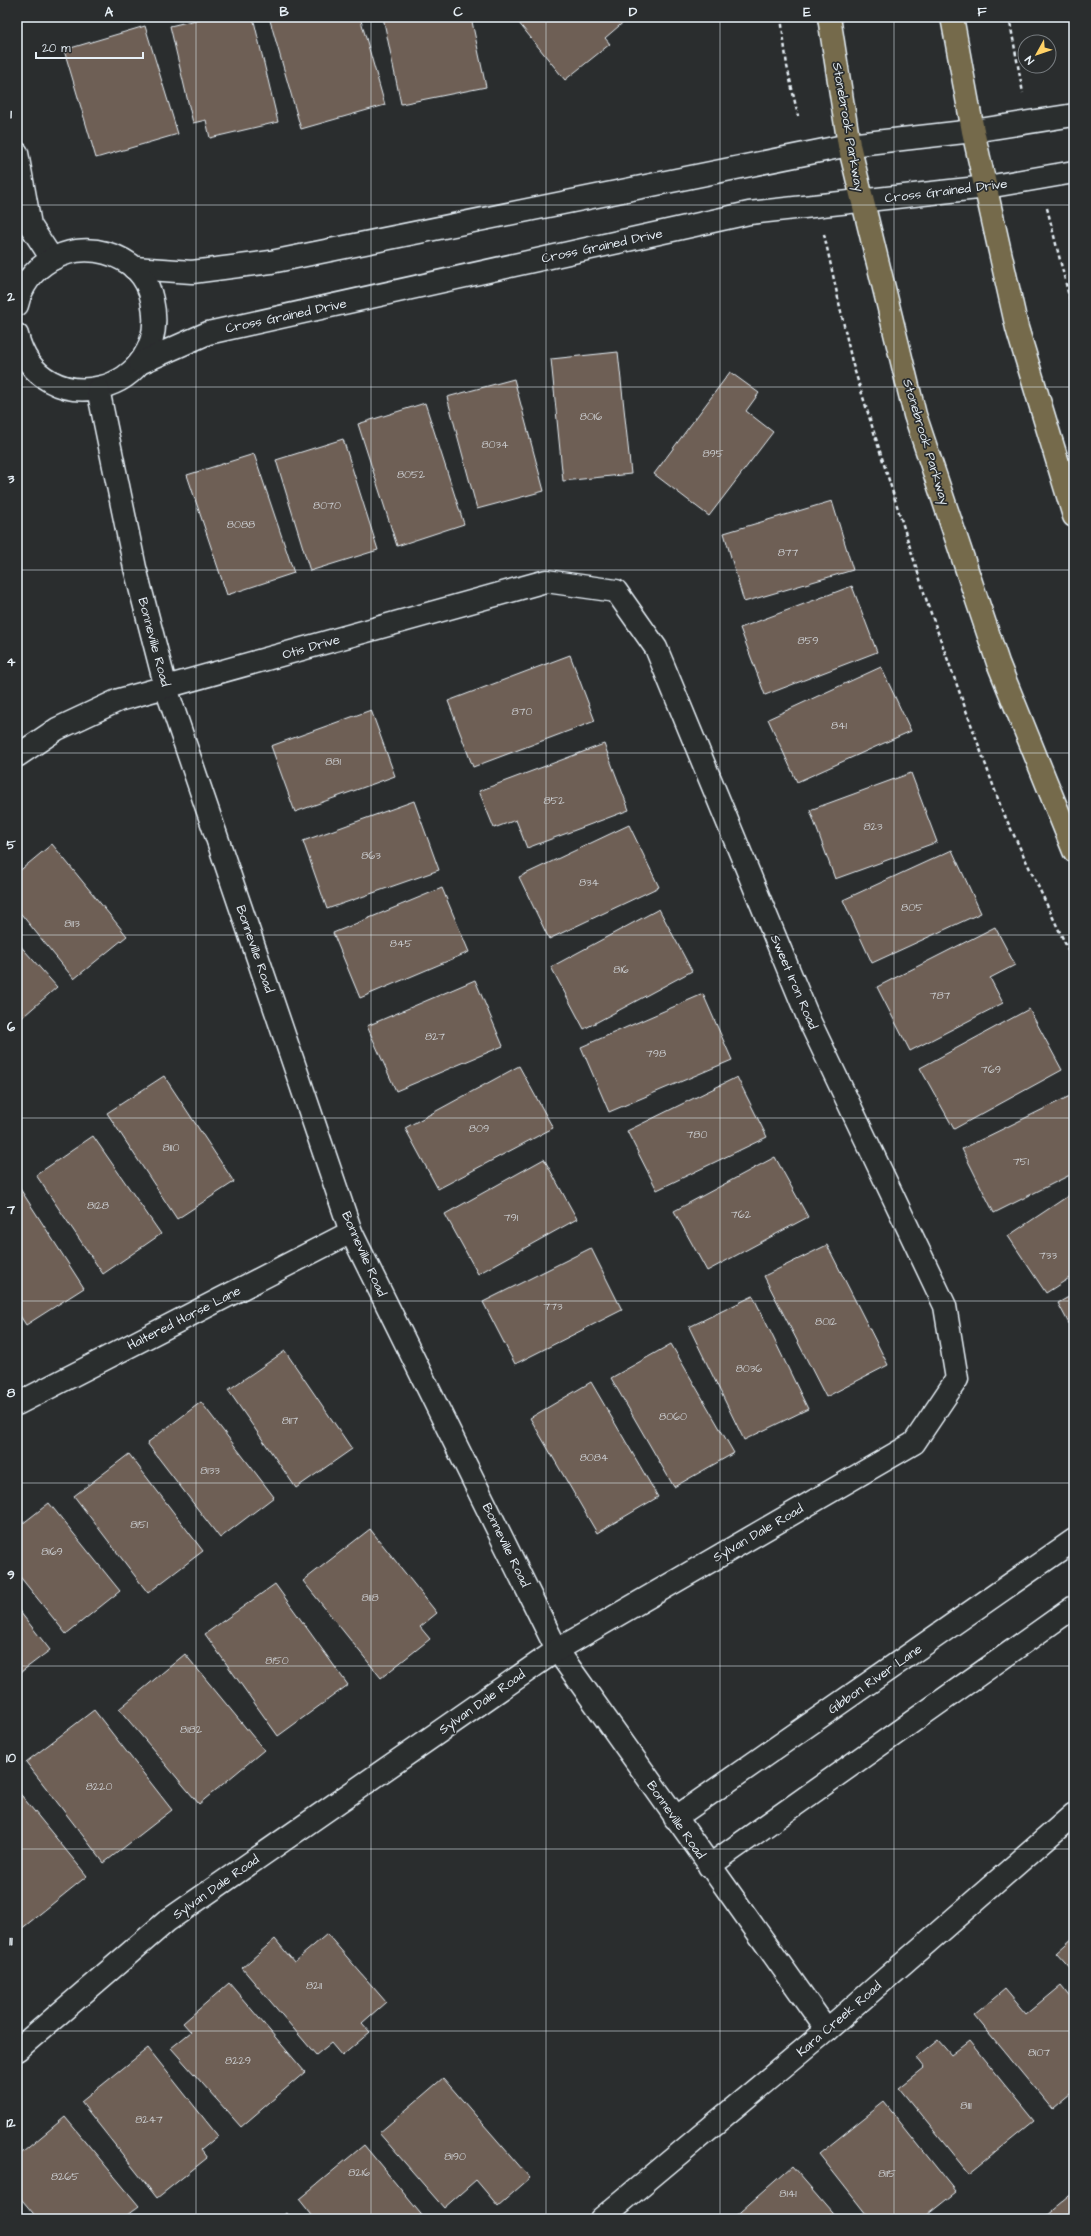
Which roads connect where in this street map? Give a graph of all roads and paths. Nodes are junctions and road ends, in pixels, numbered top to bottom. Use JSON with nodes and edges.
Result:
{"nodes":[{"id":1,"x":781,"y":17,"type":"edge"},
{"id":2,"x":829,"y":17,"type":"edge"},
{"id":3,"x":952,"y":17,"type":"edge"},
{"id":4,"x":1074,"y":115,"type":"edge"},
{"id":5,"x":798,"y":116,"type":"dead end"},
{"id":6,"x":973,"y":131,"type":"junction"},
{"id":7,"x":849,"y":145,"type":"junction"},
{"id":8,"x":17,"y":153,"type":"edge"},
{"id":9,"x":1074,"y":172,"type":"edge"},
{"id":10,"x":987,"y":187,"type":"junction"},
{"id":11,"x":862,"y":201,"type":"junction"},
{"id":12,"x":824,"y":231,"type":"dead end"},
{"id":13,"x":52,"y":259,"type":"junction"},
{"id":14,"x":134,"y":268,"type":"junction"},
{"id":15,"x":17,"y":305,"type":"edge"},
{"id":16,"x":17,"y":335,"type":"edge"},
{"id":17,"x":140,"y":363,"type":"junction"},
{"id":18,"x":98,"y":389,"type":"junction"},
{"id":19,"x":1074,"y":516,"type":"edge"},
{"id":20,"x":616,"y":591,"type":"joint"},
{"id":21,"x":166,"y":688,"type":"junction"},
{"id":22,"x":17,"y":756,"type":"edge"},
{"id":23,"x":1074,"y":851,"type":"edge"},
{"id":24,"x":1074,"y":962,"type":"edge"},
{"id":25,"x":351,"y":1232,"type":"junction"},
{"id":26,"x":957,"y":1379,"type":"joint"},
{"id":27,"x":17,"y":1404,"type":"edge"},
{"id":28,"x":1074,"y":1540,"type":"edge"},
{"id":29,"x":1074,"y":1607,"type":"edge"},
{"id":30,"x":557,"y":1650,"type":"junction"},
{"id":31,"x":1074,"y":1814,"type":"edge"},
{"id":32,"x":675,"y":1818,"type":"junction"},
{"id":33,"x":709,"y":1866,"type":"junction"},
{"id":34,"x":828,"y":2030,"type":"junction"},
{"id":35,"x":17,"y":2050,"type":"edge"},
{"id":36,"x":600,"y":2219,"type":"edge"}],
"edges":[{"from":1,"to":5,"type":"path"},
{"from":2,"to":7,"type":"main road","name":"Stonebrook Parkway"},
{"from":3,"to":6,"type":"main road"},
{"from":4,"to":6,"type":"street"},
{"from":6,"to":7,"type":"street"},
{"from":6,"to":10,"type":"main road"},
{"from":7,"to":11,"type":"main road","name":"Stonebrook Parkway"},
{"from":7,"to":14,"type":"street"},
{"from":8,"to":13,"type":"street"},
{"from":9,"to":10,"type":"street","name":"Cross Grained Drive"},
{"from":10,"to":11,"type":"street","name":"Cross Grained Drive"},
{"from":10,"to":19,"type":"main road"},
{"from":11,"to":17,"type":"street","name":"Cross Grained Drive"},
{"from":11,"to":23,"type":"main road","name":"Stonebrook Parkway"},
{"from":12,"to":24,"type":"path"},
{"from":13,"to":14,"type":"street"},
{"from":13,"to":15,"type":"street"},
{"from":14,"to":17,"type":"street"},
{"from":16,"to":18,"type":"street"},
{"from":17,"to":18,"type":"street"},
{"from":18,"to":21,"type":"street","name":"Bonneville Road"},
{"from":20,"to":21,"type":"street","name":"Otis Drive"},
{"from":20,"to":26,"type":"street","name":"Sweet Iron Road"},
{"from":21,"to":22,"type":"street","name":"Otis Drive"},
{"from":21,"to":25,"type":"street","name":"Bonneville Road"},
{"from":25,"to":27,"type":"street","name":"Haltered Horse Lane"},
{"from":25,"to":30,"type":"street","name":"Bonneville Road"},
{"from":26,"to":30,"type":"street","name":"Sylvan Dale Road"},
{"from":28,"to":32,"type":"street","name":"Gibbon River Lane"},
{"from":29,"to":33,"type":"street"},
{"from":30,"to":32,"type":"street","name":"Bonneville Road"},
{"from":30,"to":35,"type":"street","name":"Sylvan Dale Road"},
{"from":31,"to":34,"type":"street","name":"Kara Creek Road"},
{"from":32,"to":33,"type":"street","name":"Bonneville Road"},
{"from":33,"to":34,"type":"street","name":"Bonneville Road"},
{"from":34,"to":36,"type":"street","name":"Kara Creek Road"}]}
